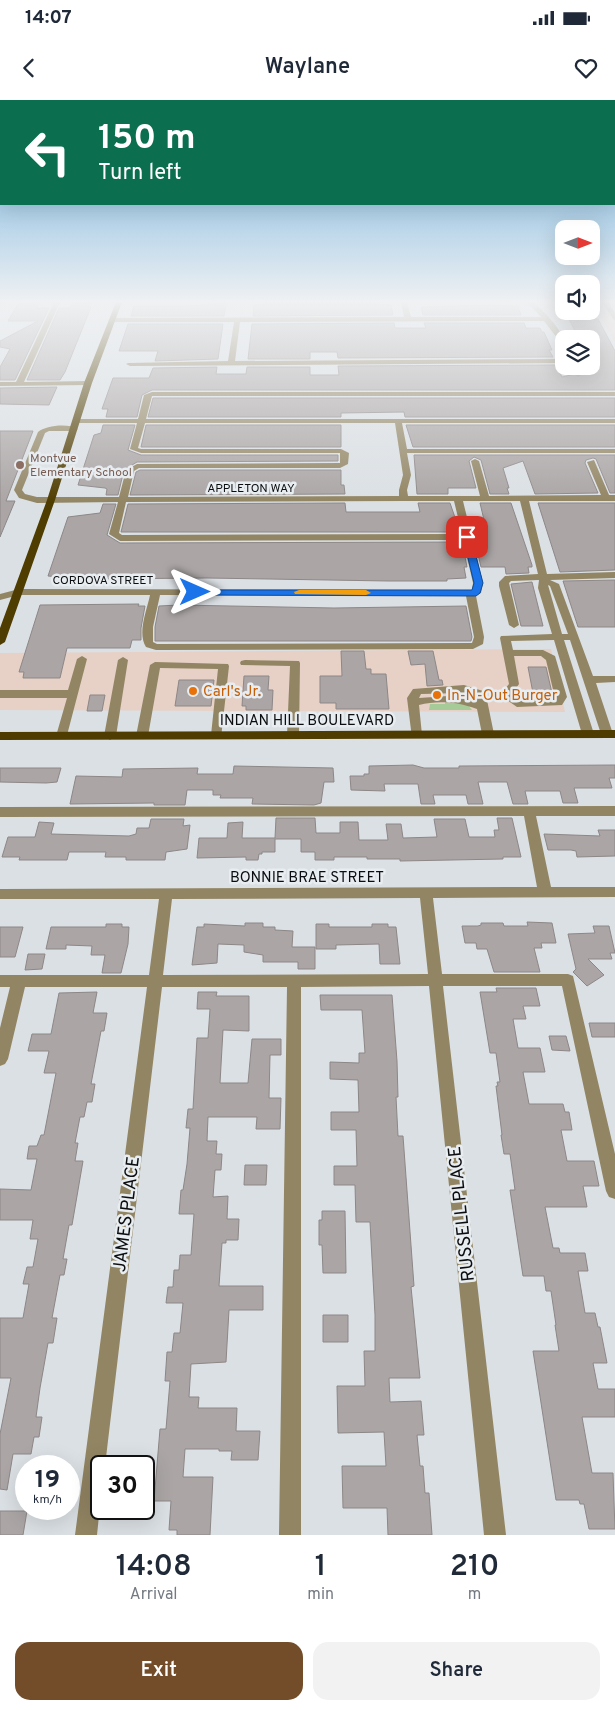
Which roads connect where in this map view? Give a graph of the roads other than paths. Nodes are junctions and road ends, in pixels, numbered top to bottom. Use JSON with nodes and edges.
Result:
{"nodes":[{"id":1,"x":26,"y":369,"type":"edge"},
{"id":2,"x":93,"y":369,"type":"edge"},
{"id":3,"x":88,"y":383,"type":"junction"},
{"id":4,"x":0,"y":384,"type":"edge"},
{"id":5,"x":19,"y":384,"type":"junction"},
{"id":6,"x":615,"y":394,"type":"edge"},
{"id":7,"x":142,"y":421,"type":"junction"},
{"id":8,"x":398,"y":421,"type":"junction"},
{"id":9,"x":615,"y":421,"type":"edge"},
{"id":10,"x":75,"y":425,"type":"junction"},
{"id":11,"x":615,"y":450,"type":"edge"},
{"id":12,"x":404,"y":451,"type":"junction"},
{"id":13,"x":475,"y":461,"type":"dead end"},
{"id":14,"x":591,"y":462,"type":"dead end"},
{"id":15,"x":485,"y":498,"type":"junction"},
{"id":16,"x":524,"y":498,"type":"junction"},
{"id":17,"x":610,"y":498,"type":"edge"},
{"id":18,"x":454,"y":499,"type":"junction"},
{"id":19,"x":51,"y":500,"type":"junction"},
{"id":20,"x":123,"y":500,"type":"junction"},
{"id":21,"x":404,"y":500,"type":"junction"},
{"id":22,"x":467,"y":537,"type":"junction"},
{"id":23,"x":615,"y":575,"type":"edge"},
{"id":24,"x":543,"y":578,"type":"junction"},
{"id":25,"x":19,"y":592,"type":"junction"},
{"id":26,"x":156,"y":592,"type":"junction"},
{"id":27,"x":473,"y":593,"type":"junction"},
{"id":28,"x":0,"y":597,"type":"edge"},
{"id":29,"x":514,"y":625,"type":"dead end"},
{"id":30,"x":573,"y":637,"type":"junction"},
{"id":31,"x":558,"y":638,"type":"junction"},
{"id":32,"x":0,"y":642,"type":"edge"},
{"id":33,"x":508,"y":653,"type":"junction"},
{"id":34,"x":82,"y":659,"type":"dead end"},
{"id":35,"x":123,"y":660,"type":"dead end"},
{"id":36,"x":246,"y":663,"type":"dead end"},
{"id":37,"x":615,"y":679,"type":"edge"},
{"id":38,"x":589,"y":680,"type":"junction"},
{"id":39,"x":0,"y":694,"type":"edge"},
{"id":40,"x":74,"y":694,"type":"junction"},
{"id":41,"x":414,"y":707,"type":"junction"},
{"id":42,"x":482,"y":707,"type":"junction"},
{"id":43,"x":488,"y":734,"type":"junction"},
{"id":44,"x":588,"y":734,"type":"junction"},
{"id":45,"x":611,"y":734,"type":"edge"},
{"id":46,"x":293,"y":735,"type":"junction"},
{"id":47,"x":416,"y":735,"type":"junction"},
{"id":48,"x":0,"y":736,"type":"edge"},
{"id":49,"x":62,"y":736,"type":"junction"},
{"id":50,"x":110,"y":736,"type":"junction"},
{"id":51,"x":142,"y":736,"type":"junction"},
{"id":52,"x":217,"y":736,"type":"junction"},
{"id":53,"x":529,"y":811,"type":"junction"},
{"id":54,"x":615,"y":811,"type":"edge"},
{"id":55,"x":0,"y":812,"type":"edge"},
{"id":56,"x":426,"y":892,"type":"junction"},
{"id":57,"x":545,"y":892,"type":"junction"},
{"id":58,"x":615,"y":892,"type":"edge"},
{"id":59,"x":166,"y":893,"type":"junction"},
{"id":60,"x":0,"y":894,"type":"edge"},
{"id":61,"x":294,"y":979,"type":"junction"},
{"id":62,"x":435,"y":979,"type":"junction"},
{"id":63,"x":0,"y":980,"type":"edge"},
{"id":64,"x":19,"y":980,"type":"junction"},
{"id":65,"x":155,"y":980,"type":"junction"},
{"id":66,"x":0,"y":1059,"type":"edge"},
{"id":67,"x":615,"y":1191,"type":"edge"},
{"id":68,"x":86,"y":1535,"type":"edge"},
{"id":69,"x":290,"y":1535,"type":"edge"},
{"id":70,"x":496,"y":1535,"type":"edge"}],
"edges":[{"from":1,"to":5,"type":"street"},
{"from":2,"to":3,"type":"main road"},
{"from":3,"to":5,"type":"street"},
{"from":3,"to":10,"type":"main road"},
{"from":4,"to":5,"type":"street"},
{"from":6,"to":7,"type":"street"},
{"from":7,"to":8,"type":"street"},
{"from":7,"to":10,"type":"street"},
{"from":7,"to":20,"type":"street"},
{"from":8,"to":9,"type":"street"},
{"from":8,"to":12,"type":"street"},
{"from":10,"to":19,"type":"main road"},
{"from":10,"to":19,"type":"street","name":"APPLETON WAY"},
{"from":11,"to":12,"type":"street"},
{"from":12,"to":21,"type":"street"},
{"from":13,"to":15,"type":"street"},
{"from":14,"to":17,"type":"street"},
{"from":15,"to":16,"type":"street","name":"APPLETON WAY"},
{"from":15,"to":18,"type":"street","name":"APPLETON WAY"},
{"from":16,"to":17,"type":"street","name":"APPLETON WAY"},
{"from":16,"to":24,"type":"street"},
{"from":18,"to":21,"type":"street","name":"APPLETON WAY"},
{"from":18,"to":22,"type":"street"},
{"from":19,"to":20,"type":"street","name":"APPLETON WAY"},
{"from":19,"to":25,"type":"main road"},
{"from":20,"to":21,"type":"street","name":"APPLETON WAY"},
{"from":20,"to":22,"type":"street"},
{"from":22,"to":27,"type":"street"},
{"from":23,"to":24,"type":"street"},
{"from":24,"to":29,"type":"street"},
{"from":24,"to":30,"type":"street"},
{"from":24,"to":31,"type":"street"},
{"from":25,"to":26,"type":"street","name":"CORDOVA STREET"},
{"from":25,"to":28,"type":"street","name":"CORDOVA STREET"},
{"from":25,"to":32,"type":"main road"},
{"from":26,"to":27,"type":"street","name":"CORDOVA STREET"},
{"from":26,"to":27,"type":"street"},
{"from":30,"to":31,"type":"street"},
{"from":30,"to":38,"type":"street"},
{"from":31,"to":33,"type":"street"},
{"from":31,"to":44,"type":"street"},
{"from":33,"to":33,"type":"street"},
{"from":34,"to":40,"type":"street"},
{"from":35,"to":50,"type":"street"},
{"from":36,"to":46,"type":"street"},
{"from":37,"to":38,"type":"street"},
{"from":38,"to":45,"type":"street"},
{"from":39,"to":40,"type":"street"},
{"from":40,"to":49,"type":"street"},
{"from":41,"to":42,"type":"street"},
{"from":41,"to":42,"type":"street"},
{"from":41,"to":47,"type":"street"},
{"from":42,"to":43,"type":"street"},
{"from":43,"to":44,"type":"main road","name":"INDIAN HILL BOULEVARD"},
{"from":43,"to":47,"type":"main road","name":"INDIAN HILL BOULEVARD"},
{"from":44,"to":45,"type":"main road","name":"INDIAN HILL BOULEVARD"},
{"from":46,"to":47,"type":"main road","name":"INDIAN HILL BOULEVARD"},
{"from":46,"to":52,"type":"main road","name":"INDIAN HILL BOULEVARD"},
{"from":48,"to":49,"type":"main road","name":"INDIAN HILL BOULEVARD"},
{"from":49,"to":50,"type":"main road","name":"INDIAN HILL BOULEVARD"},
{"from":50,"to":51,"type":"main road","name":"INDIAN HILL BOULEVARD"},
{"from":51,"to":52,"type":"main road","name":"INDIAN HILL BOULEVARD"},
{"from":51,"to":52,"type":"street"},
{"from":53,"to":54,"type":"street"},
{"from":53,"to":55,"type":"street"},
{"from":53,"to":57,"type":"street"},
{"from":56,"to":57,"type":"street","name":"BONNIE BRAE STREET"},
{"from":56,"to":59,"type":"street","name":"BONNIE BRAE STREET"},
{"from":56,"to":62,"type":"street","name":"RUSSELL PLACE"},
{"from":57,"to":58,"type":"street","name":"BONNIE BRAE STREET"},
{"from":59,"to":60,"type":"street","name":"BONNIE BRAE STREET"},
{"from":59,"to":65,"type":"street","name":"JAMES PLACE"},
{"from":61,"to":62,"type":"street"},
{"from":61,"to":65,"type":"street"},
{"from":61,"to":69,"type":"street"},
{"from":62,"to":67,"type":"street"},
{"from":62,"to":70,"type":"street","name":"RUSSELL PLACE"},
{"from":63,"to":64,"type":"street"},
{"from":64,"to":65,"type":"street"},
{"from":64,"to":66,"type":"street"},
{"from":65,"to":68,"type":"street","name":"JAMES PLACE"}]}
